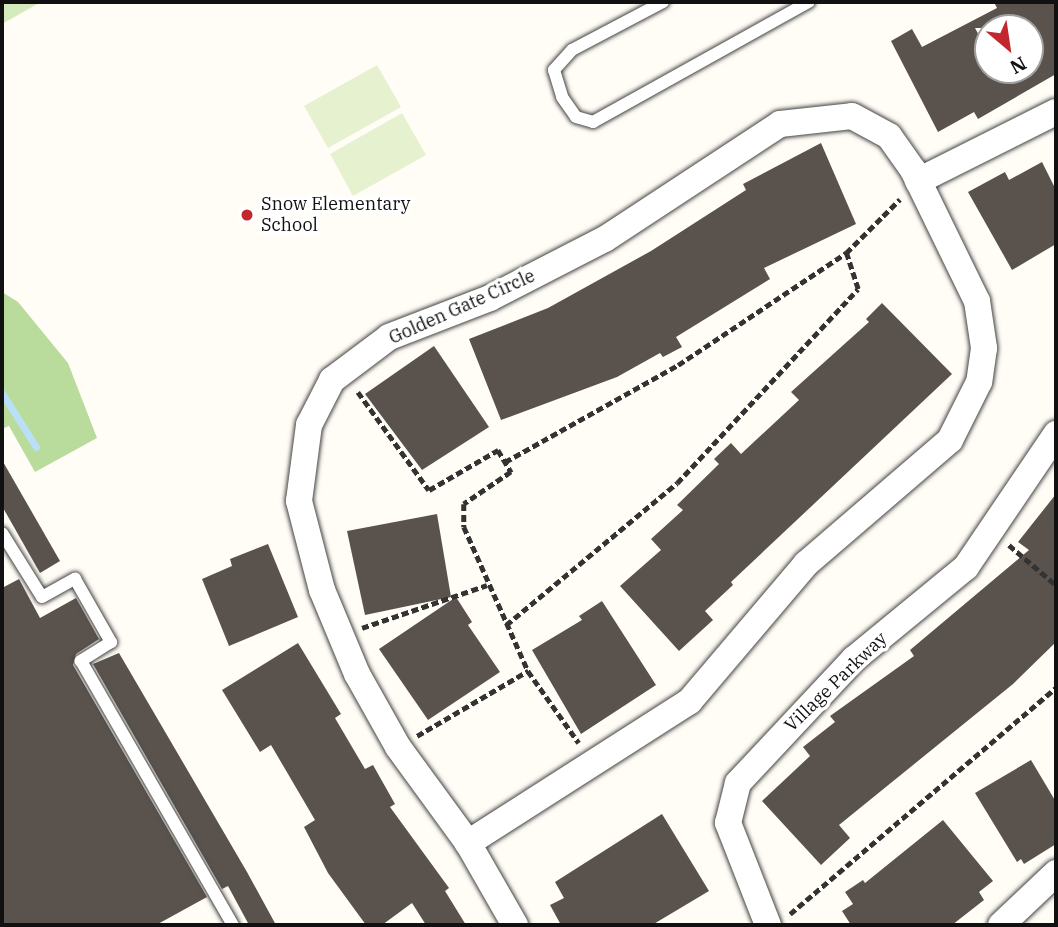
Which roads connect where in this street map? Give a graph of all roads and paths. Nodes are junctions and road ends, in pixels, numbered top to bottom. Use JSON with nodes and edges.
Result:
{"nodes":[{"id":1,"x":663,"y":2,"type":"edge"},
{"id":2,"x":809,"y":2,"type":"edge"},
{"id":3,"x":1056,"y":112,"type":"edge"},
{"id":4,"x":918,"y":181,"type":"junction"},
{"id":5,"x":845,"y":253,"type":"junction"},
{"id":6,"x":343,"y":372,"type":"junction"},
{"id":7,"x":1056,"y":434,"type":"edge"},
{"id":8,"x":505,"y":462,"type":"junction"},
{"id":9,"x":991,"y":530,"type":"junction"},
{"id":10,"x":2,"y":533,"type":"edge"},
{"id":11,"x":487,"y":585,"type":"junction"},
{"id":12,"x":1056,"y":585,"type":"edge"},
{"id":13,"x":506,"y":625,"type":"junction"},
{"id":14,"x":341,"y":635,"type":"junction"},
{"id":15,"x":528,"y":671,"type":"junction"},
{"id":16,"x":1056,"y":688,"type":"edge"},
{"id":17,"x":398,"y":747,"type":"junction"},
{"id":18,"x":593,"y":763,"type":"junction"},
{"id":19,"x":468,"y":843,"type":"junction"},
{"id":20,"x":1056,"y":873,"type":"edge"},
{"id":21,"x":777,"y":921,"type":"edge"},
{"id":22,"x":233,"y":925,"type":"edge"},
{"id":23,"x":515,"y":925,"type":"edge"},
{"id":24,"x":1001,"y":925,"type":"edge"}],
"edges":[{"from":1,"to":2,"type":"lane"},
{"from":3,"to":4,"type":"street"},
{"from":4,"to":5,"type":"path"},
{"from":4,"to":6,"type":"street","name":"Golden Gate Circle"},
{"from":4,"to":18,"type":"street","name":"Golden Gate Circle"},
{"from":5,"to":8,"type":"path"},
{"from":5,"to":13,"type":"path"},
{"from":6,"to":8,"type":"path"},
{"from":6,"to":14,"type":"street","name":"Golden Gate Circle"},
{"from":7,"to":9,"type":"street","name":"Village Parkway"},
{"from":8,"to":11,"type":"path"},
{"from":9,"to":12,"type":"path"},
{"from":9,"to":21,"type":"street","name":"Village Parkway"},
{"from":10,"to":22,"type":"lane"},
{"from":11,"to":13,"type":"path"},
{"from":11,"to":14,"type":"path"},
{"from":13,"to":15,"type":"path"},
{"from":14,"to":17,"type":"street","name":"Golden Gate Circle"},
{"from":15,"to":17,"type":"path"},
{"from":15,"to":18,"type":"path"},
{"from":16,"to":21,"type":"path"},
{"from":17,"to":19,"type":"street","name":"Golden Gate Circle"},
{"from":18,"to":19,"type":"street","name":"Golden Gate Circle"},
{"from":19,"to":23,"type":"street","name":"Golden Gate Circle"},
{"from":20,"to":24,"type":"street"}]}
